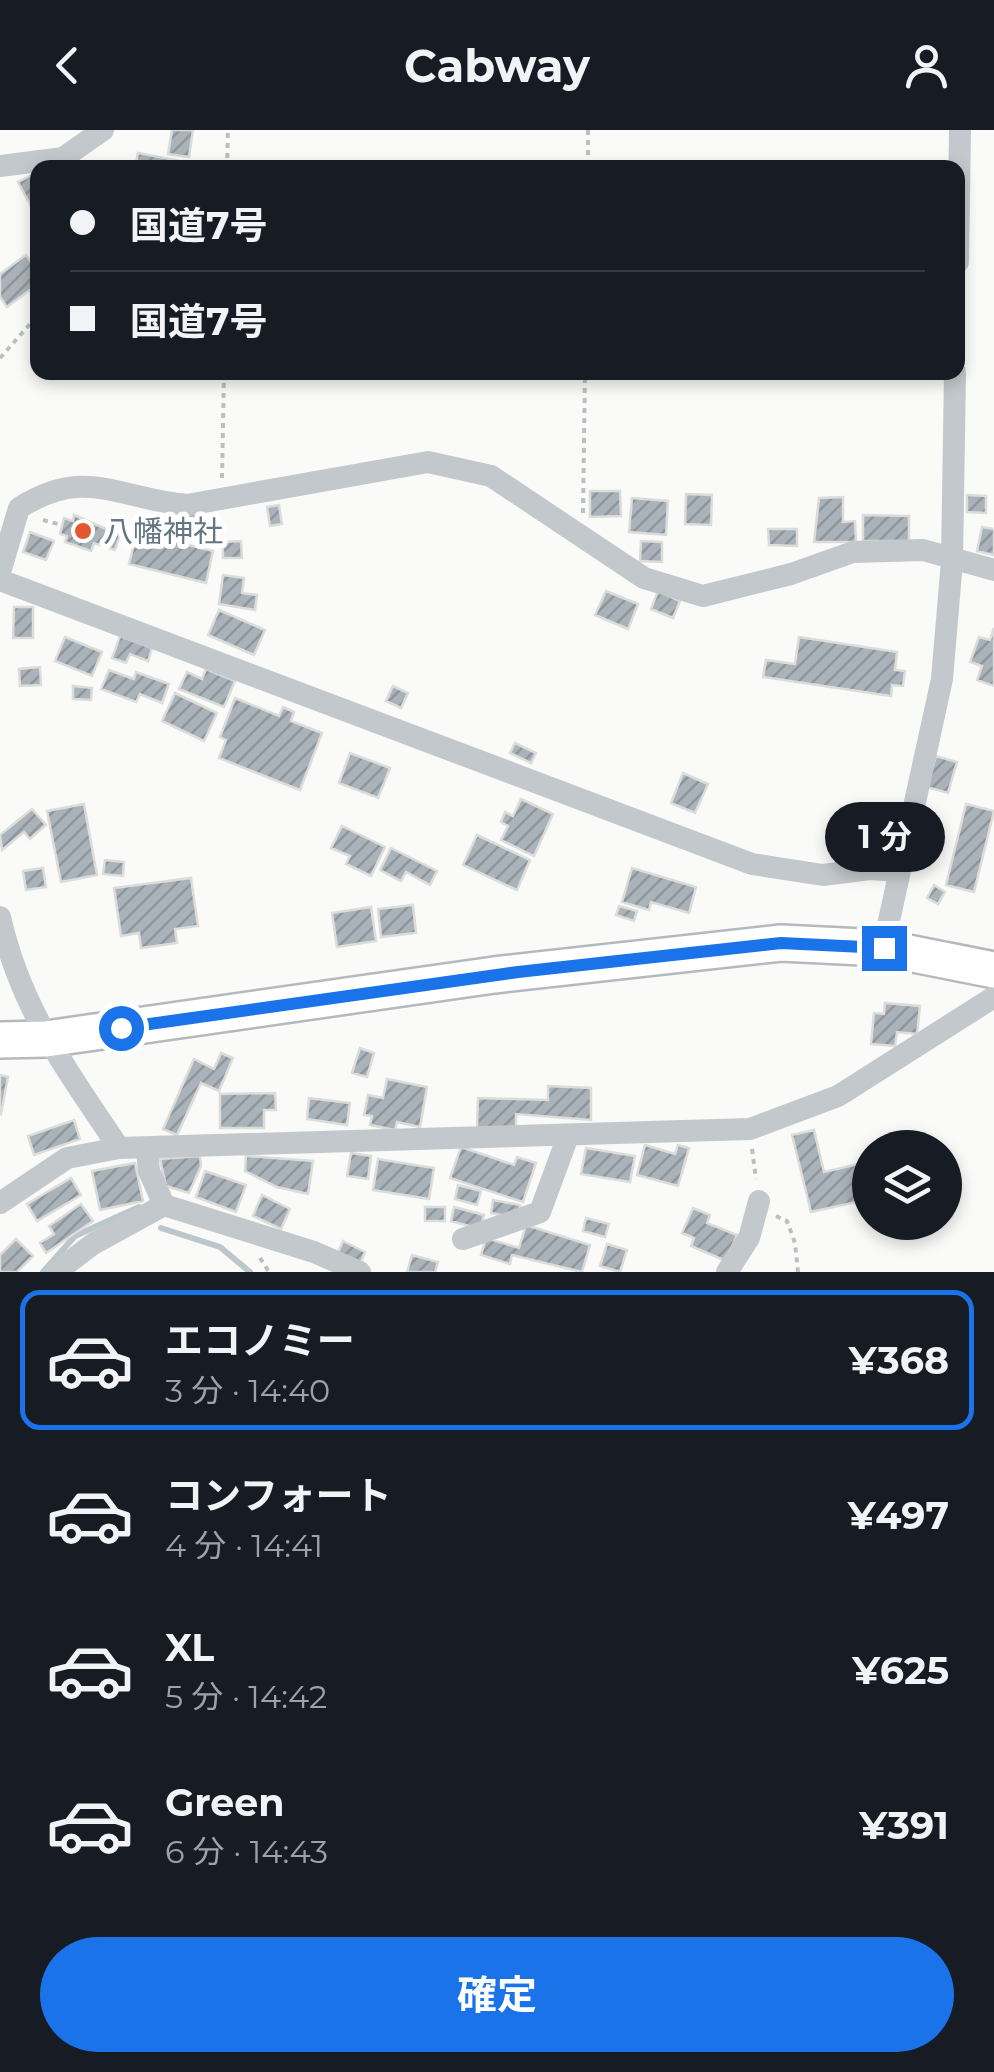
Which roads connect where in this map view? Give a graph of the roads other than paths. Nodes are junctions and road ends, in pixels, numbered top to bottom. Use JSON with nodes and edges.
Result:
{"nodes":[{"id":1,"x":104,"y":130,"type":"edge"},
{"id":2,"x":960,"y":130,"type":"edge"},
{"id":3,"x":47,"y":160,"type":"edge"},
{"id":4,"x":960,"y":160,"type":"edge"},
{"id":5,"x":30,"y":162,"type":"edge"},
{"id":6,"x":0,"y":166,"type":"edge"},
{"id":7,"x":956,"y":380,"type":"edge"},
{"id":8,"x":952,"y":561,"type":"junction"},
{"id":9,"x":994,"y":570,"type":"edge"},
{"id":10,"x":0,"y":572,"type":"edge"},
{"id":11,"x":0,"y":580,"type":"edge"},
{"id":12,"x":900,"y":871,"type":"junction"},
{"id":13,"x":0,"y":917,"type":"edge"},
{"id":14,"x":884,"y":948,"type":"junction"},
{"id":15,"x":994,"y":970,"type":"edge"},
{"id":16,"x":994,"y":997,"type":"edge"},
{"id":17,"x":46,"y":1039,"type":"junction"},
{"id":18,"x":0,"y":1040,"type":"edge"},
{"id":19,"x":568,"y":1136,"type":"junction"},
{"id":20,"x":119,"y":1148,"type":"junction"},
{"id":21,"x":147,"y":1150,"type":"junction"},
{"id":22,"x":759,"y":1201,"type":"dead end"},
{"id":23,"x":0,"y":1203,"type":"edge"},
{"id":24,"x":164,"y":1204,"type":"junction"},
{"id":25,"x":463,"y":1239,"type":"dead end"},
{"id":26,"x":56,"y":1272,"type":"edge"},
{"id":27,"x":360,"y":1272,"type":"edge"},
{"id":28,"x":727,"y":1272,"type":"edge"}],
"edges":[{"from":1,"to":3,"type":"street"},
{"from":2,"to":4,"type":"street"},
{"from":5,"to":6,"type":"street"},
{"from":7,"to":8,"type":"street"},
{"from":8,"to":9,"type":"street"},
{"from":8,"to":10,"type":"street"},
{"from":8,"to":12,"type":"street"},
{"from":11,"to":12,"type":"street"},
{"from":12,"to":14,"type":"street"},
{"from":13,"to":17,"type":"street"},
{"from":14,"to":15,"type":"highway"},
{"from":14,"to":17,"type":"highway"},
{"from":16,"to":19,"type":"street"},
{"from":17,"to":18,"type":"highway"},
{"from":17,"to":20,"type":"street"},
{"from":19,"to":21,"type":"street"},
{"from":19,"to":25,"type":"street"},
{"from":20,"to":21,"type":"street"},
{"from":20,"to":23,"type":"street"},
{"from":21,"to":24,"type":"street"},
{"from":22,"to":28,"type":"street"},
{"from":24,"to":26,"type":"street"},
{"from":24,"to":27,"type":"street"}]}
